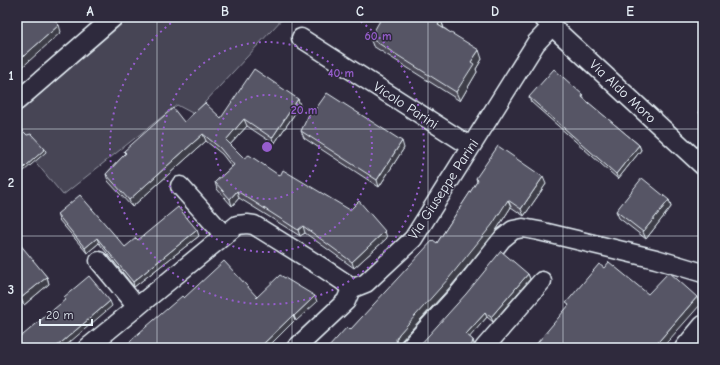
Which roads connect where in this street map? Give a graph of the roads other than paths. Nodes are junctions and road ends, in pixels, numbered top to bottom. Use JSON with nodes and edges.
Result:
{"nodes":[{"id":1,"x":110,"y":20,"type":"edge"},
{"id":2,"x":547,"y":22,"type":"edge"},
{"id":3,"x":301,"y":38,"type":"dead end"},
{"id":4,"x":17,"y":101,"type":"edge"},
{"id":5,"x":470,"y":146,"type":"junction"},
{"id":6,"x":703,"y":166,"type":"edge"},
{"id":7,"x":180,"y":186,"type":"dead end"},
{"id":8,"x":224,"y":235,"type":"junction"},
{"id":9,"x":98,"y":261,"type":"dead end"},
{"id":10,"x":703,"y":273,"type":"edge"},
{"id":11,"x":542,"y":281,"type":"dead end"},
{"id":12,"x":351,"y":290,"type":"junction"},
{"id":13,"x":137,"y":307,"type":"junction"},
{"id":14,"x":703,"y":325,"type":"edge"},
{"id":15,"x":86,"y":348,"type":"edge"},
{"id":16,"x":296,"y":348,"type":"edge"},
{"id":17,"x":409,"y":348,"type":"edge"},
{"id":18,"x":484,"y":348,"type":"edge"},
{"id":19,"x":684,"y":348,"type":"edge"}],
"edges":[{"from":1,"to":4,"type":"street"},
{"from":2,"to":5,"type":"street","name":"Via Giuseppe Parini"},
{"from":2,"to":6,"type":"street","name":"Via Aldo Moro"},
{"from":3,"to":5,"type":"street","name":"Vicolo Parini"},
{"from":5,"to":12,"type":"street","name":"Via Giuseppe Parini"},
{"from":7,"to":8,"type":"street"},
{"from":8,"to":12,"type":"street"},
{"from":8,"to":13,"type":"street"},
{"from":9,"to":13,"type":"street"},
{"from":10,"to":17,"type":"street"},
{"from":11,"to":18,"type":"street"},
{"from":12,"to":16,"type":"street","name":"Via Giuseppe Parini"},
{"from":13,"to":15,"type":"street"},
{"from":14,"to":19,"type":"street"}]}
